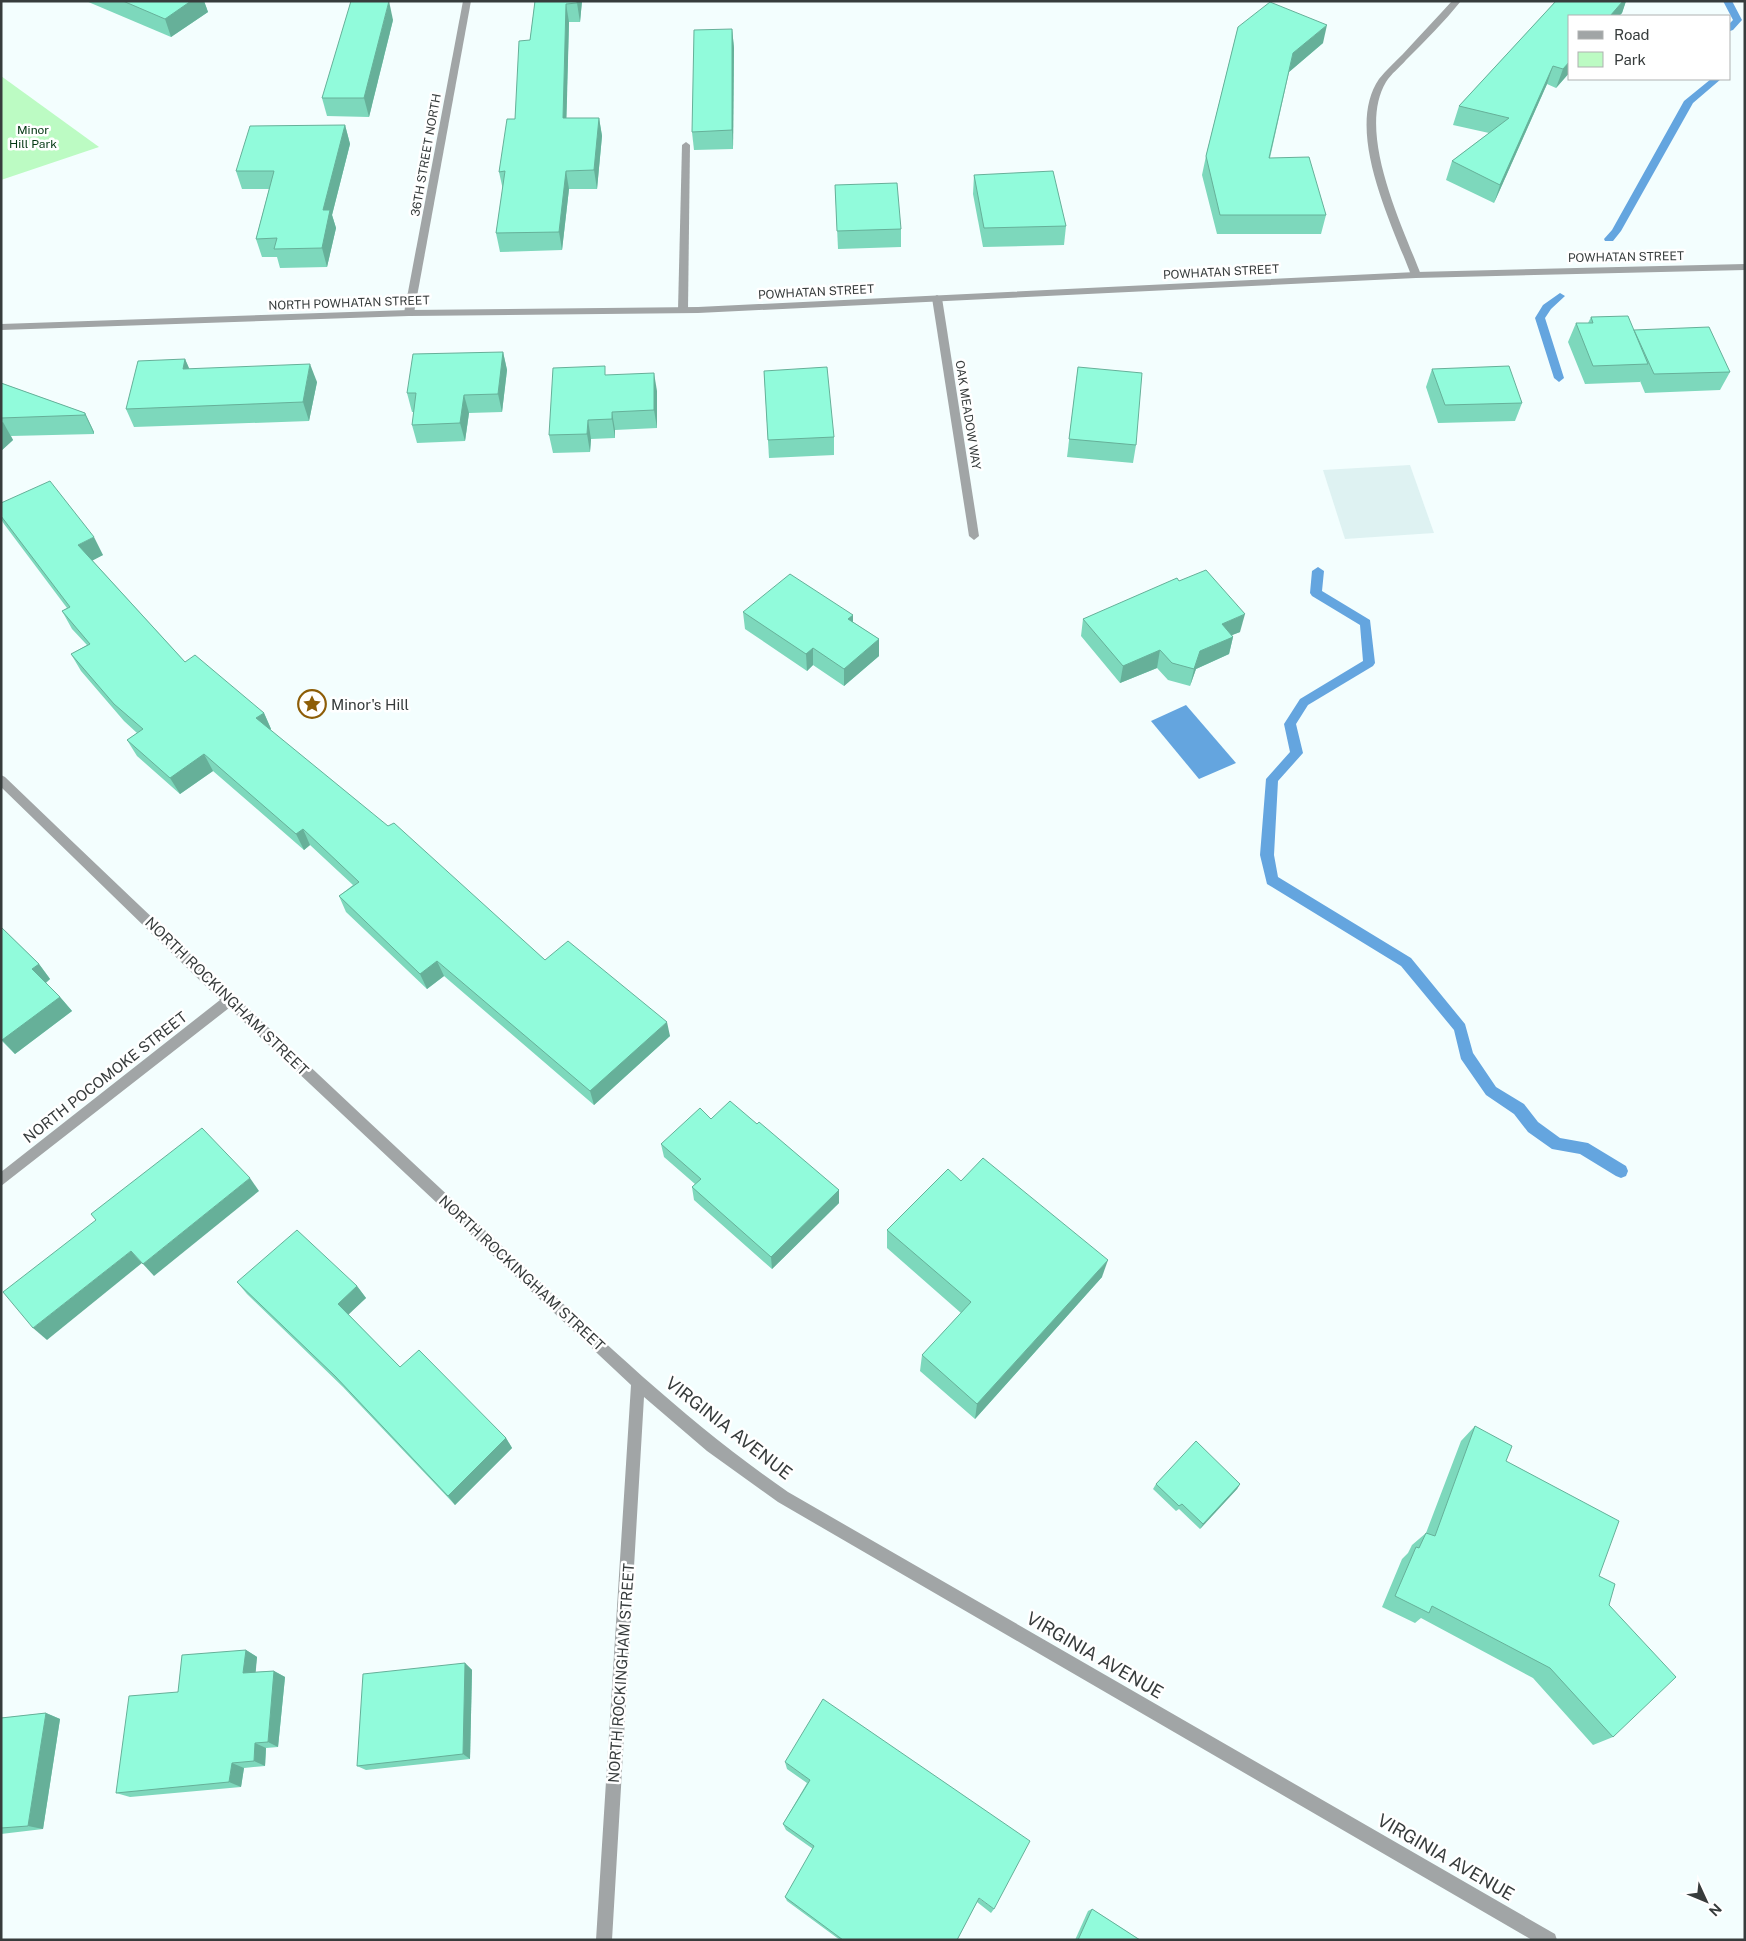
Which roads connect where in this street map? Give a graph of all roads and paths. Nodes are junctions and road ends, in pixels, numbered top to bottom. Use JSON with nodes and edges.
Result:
{"nodes":[{"id":1,"x":467,"y":1,"type":"edge"},
{"id":2,"x":1457,"y":1,"type":"edge"},
{"id":3,"x":686,"y":145,"type":"dead end"},
{"id":4,"x":1745,"y":267,"type":"edge"},
{"id":5,"x":1416,"y":275,"type":"junction"},
{"id":6,"x":937,"y":298,"type":"junction"},
{"id":7,"x":683,"y":310,"type":"junction"},
{"id":8,"x":698,"y":310,"type":"joint"},
{"id":9,"x":410,"y":313,"type":"junction"},
{"id":10,"x":1,"y":327,"type":"edge"},
{"id":11,"x":974,"y":536,"type":"dead end"},
{"id":12,"x":1,"y":780,"type":"edge"},
{"id":13,"x":229,"y":1000,"type":"junction"},
{"id":14,"x":1,"y":1180,"type":"edge"},
{"id":15,"x":638,"y":1382,"type":"junction"},
{"id":16,"x":604,"y":1940,"type":"edge"},
{"id":17,"x":1549,"y":1940,"type":"edge"}],
"edges":[{"from":1,"to":9,"type":"street","name":"36TH STREET NORTH"},
{"from":2,"to":5,"type":"street"},
{"from":3,"to":7,"type":"street"},
{"from":4,"to":5,"type":"street","name":"POWHATAN STREET"},
{"from":5,"to":6,"type":"street","name":"POWHATAN STREET"},
{"from":6,"to":8,"type":"street","name":"POWHATAN STREET"},
{"from":6,"to":11,"type":"street","name":"OAK MEADOW WAY"},
{"from":7,"to":8,"type":"street","name":"NORTH POWHATAN STREET"},
{"from":7,"to":9,"type":"street","name":"NORTH POWHATAN STREET"},
{"from":9,"to":10,"type":"street","name":"NORTH POWHATAN STREET"},
{"from":12,"to":13,"type":"street","name":"NORTH ROCKINGHAM STREET"},
{"from":13,"to":14,"type":"street","name":"NORTH POCOMOKE STREET"},
{"from":13,"to":15,"type":"street","name":"NORTH ROCKINGHAM STREET"},
{"from":15,"to":16,"type":"street","name":"NORTH ROCKINGHAM STREET"},
{"from":15,"to":17,"type":"street","name":"VIRGINIA AVENUE"}]}
